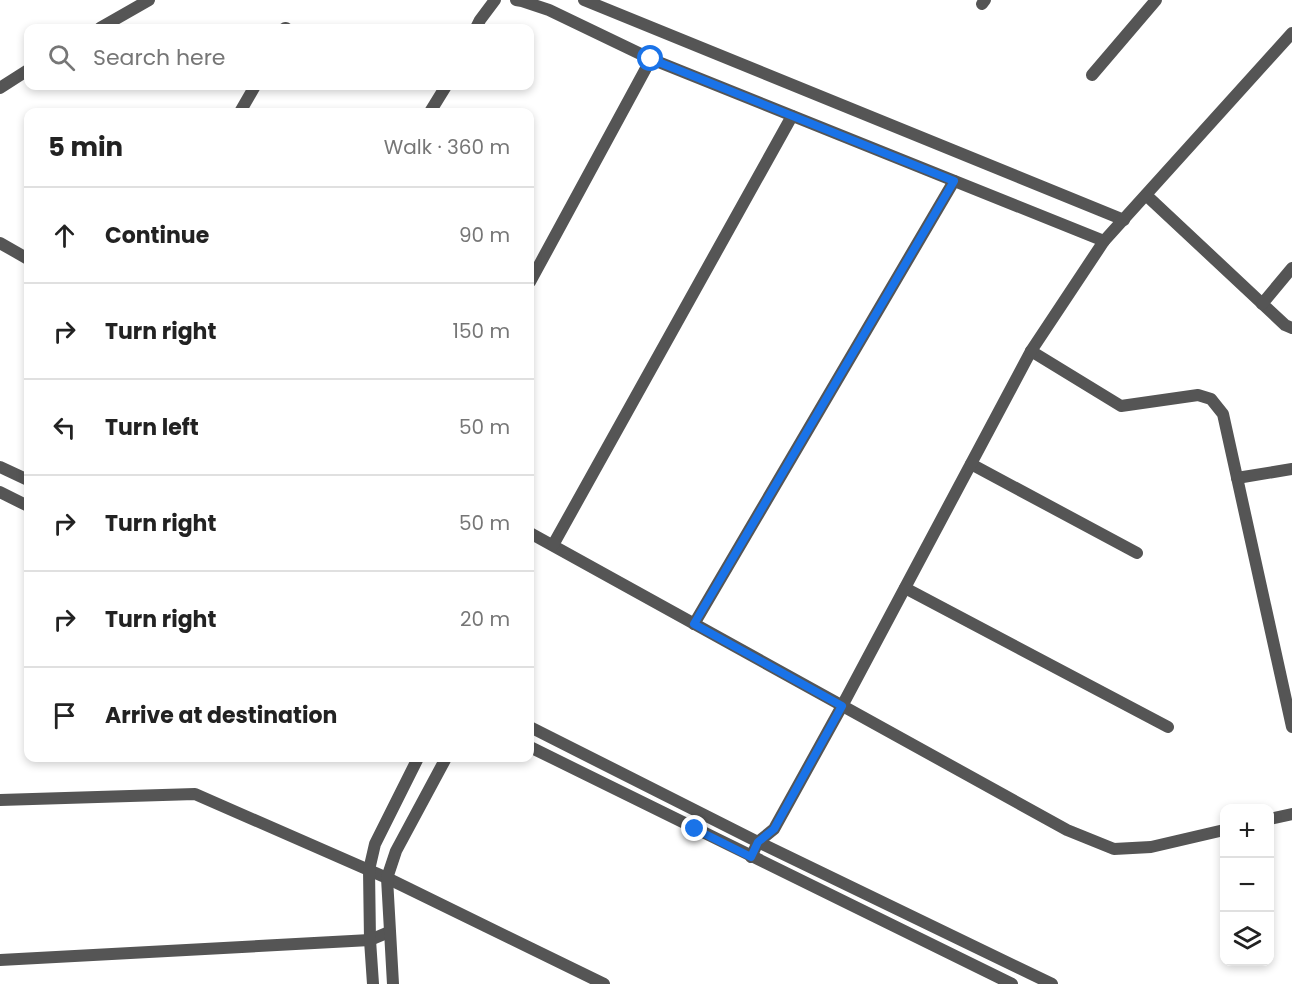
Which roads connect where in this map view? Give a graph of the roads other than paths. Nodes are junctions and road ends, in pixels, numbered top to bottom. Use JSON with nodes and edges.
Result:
{"nodes":[{"id":1,"x":149,"y":0,"type":"edge"},
{"id":2,"x":495,"y":0,"type":"edge"},
{"id":3,"x":516,"y":0,"type":"edge"},
{"id":4,"x":584,"y":0,"type":"edge"},
{"id":5,"x":1156,"y":0,"type":"edge"},
{"id":6,"x":107,"y":24,"type":"edge"},
{"id":7,"x":478,"y":24,"type":"edge"},
{"id":8,"x":1292,"y":33,"type":"edge"},
{"id":9,"x":651,"y":59,"type":"junction"},
{"id":10,"x":24,"y":73,"type":"edge"},
{"id":11,"x":1092,"y":75,"type":"dead end"},
{"id":12,"x":0,"y":88,"type":"edge"},
{"id":13,"x":253,"y":90,"type":"edge"},
{"id":14,"x":444,"y":90,"type":"edge"},
{"id":15,"x":242,"y":108,"type":"edge"},
{"id":16,"x":432,"y":108,"type":"edge"},
{"id":17,"x":792,"y":116,"type":"junction"},
{"id":18,"x":954,"y":181,"type":"junction"},
{"id":19,"x":1146,"y":195,"type":"junction"},
{"id":20,"x":1124,"y":220,"type":"junction"},
{"id":21,"x":1104,"y":241,"type":"junction"},
{"id":22,"x":0,"y":243,"type":"edge"},
{"id":23,"x":24,"y":257,"type":"edge"},
{"id":24,"x":1292,"y":268,"type":"edge"},
{"id":25,"x":534,"y":275,"type":"edge"},
{"id":26,"x":1262,"y":304,"type":"junction"},
{"id":27,"x":1292,"y":328,"type":"edge"},
{"id":28,"x":1031,"y":351,"type":"junction"},
{"id":29,"x":971,"y":464,"type":"junction"},
{"id":30,"x":0,"y":467,"type":"edge"},
{"id":31,"x":1292,"y":469,"type":"edge"},
{"id":32,"x":24,"y":478,"type":"edge"},
{"id":33,"x":1237,"y":478,"type":"junction"},
{"id":34,"x":0,"y":492,"type":"edge"},
{"id":35,"x":24,"y":504,"type":"edge"},
{"id":36,"x":534,"y":535,"type":"edge"},
{"id":37,"x":553,"y":546,"type":"junction"},
{"id":38,"x":1137,"y":553,"type":"dead end"},
{"id":39,"x":905,"y":588,"type":"junction"},
{"id":40,"x":694,"y":624,"type":"junction"},
{"id":41,"x":842,"y":706,"type":"junction"},
{"id":42,"x":1292,"y":727,"type":"edge"},
{"id":43,"x":1168,"y":728,"type":"dead end"},
{"id":44,"x":534,"y":729,"type":"edge"},
{"id":45,"x":534,"y":749,"type":"edge"},
{"id":46,"x":416,"y":762,"type":"edge"},
{"id":47,"x":444,"y":762,"type":"edge"},
{"id":48,"x":0,"y":800,"type":"edge"},
{"id":49,"x":1292,"y":814,"type":"edge"},
{"id":50,"x":1274,"y":818,"type":"edge"},
{"id":51,"x":1220,"y":831,"type":"edge"},
{"id":52,"x":758,"y":842,"type":"junction"},
{"id":53,"x":751,"y":857,"type":"junction"},
{"id":54,"x":369,"y":870,"type":"junction"},
{"id":55,"x":387,"y":878,"type":"junction"},
{"id":56,"x":389,"y":932,"type":"junction"},
{"id":57,"x":370,"y":940,"type":"junction"},
{"id":58,"x":0,"y":960,"type":"edge"},
{"id":59,"x":373,"y":984,"type":"edge"},
{"id":60,"x":393,"y":984,"type":"edge"},
{"id":61,"x":604,"y":984,"type":"edge"},
{"id":62,"x":1012,"y":984,"type":"edge"},
{"id":63,"x":1052,"y":984,"type":"edge"}],
"edges":[{"from":1,"to":6,"type":"street"},
{"from":2,"to":7,"type":"street"},
{"from":3,"to":9,"type":"street"},
{"from":4,"to":20,"type":"street"},
{"from":5,"to":11,"type":"street"},
{"from":8,"to":19,"type":"street"},
{"from":9,"to":17,"type":"street"},
{"from":9,"to":25,"type":"street"},
{"from":10,"to":12,"type":"street"},
{"from":13,"to":15,"type":"street"},
{"from":14,"to":16,"type":"street"},
{"from":17,"to":18,"type":"street"},
{"from":17,"to":37,"type":"street"},
{"from":18,"to":21,"type":"street"},
{"from":18,"to":40,"type":"street"},
{"from":19,"to":20,"type":"street"},
{"from":19,"to":26,"type":"street"},
{"from":20,"to":21,"type":"street"},
{"from":21,"to":28,"type":"street"},
{"from":22,"to":23,"type":"street"},
{"from":24,"to":26,"type":"street"},
{"from":26,"to":27,"type":"street"},
{"from":28,"to":29,"type":"street"},
{"from":28,"to":33,"type":"street"},
{"from":29,"to":38,"type":"street"},
{"from":29,"to":39,"type":"street"},
{"from":30,"to":32,"type":"street"},
{"from":31,"to":33,"type":"street"},
{"from":33,"to":42,"type":"street"},
{"from":34,"to":35,"type":"street"},
{"from":36,"to":37,"type":"street"},
{"from":37,"to":40,"type":"street"},
{"from":39,"to":41,"type":"street"},
{"from":39,"to":43,"type":"street"},
{"from":40,"to":41,"type":"street"},
{"from":41,"to":51,"type":"street"},
{"from":41,"to":52,"type":"street"},
{"from":44,"to":52,"type":"street"},
{"from":45,"to":53,"type":"street"},
{"from":46,"to":54,"type":"street"},
{"from":47,"to":55,"type":"street"},
{"from":48,"to":54,"type":"street"},
{"from":49,"to":50,"type":"street"},
{"from":52,"to":53,"type":"street"},
{"from":52,"to":63,"type":"street"},
{"from":53,"to":62,"type":"street"},
{"from":54,"to":55,"type":"street"},
{"from":54,"to":57,"type":"street"},
{"from":55,"to":56,"type":"street"},
{"from":55,"to":61,"type":"street"},
{"from":56,"to":57,"type":"street"},
{"from":56,"to":60,"type":"street"},
{"from":57,"to":58,"type":"street"},
{"from":57,"to":59,"type":"street"}]}
